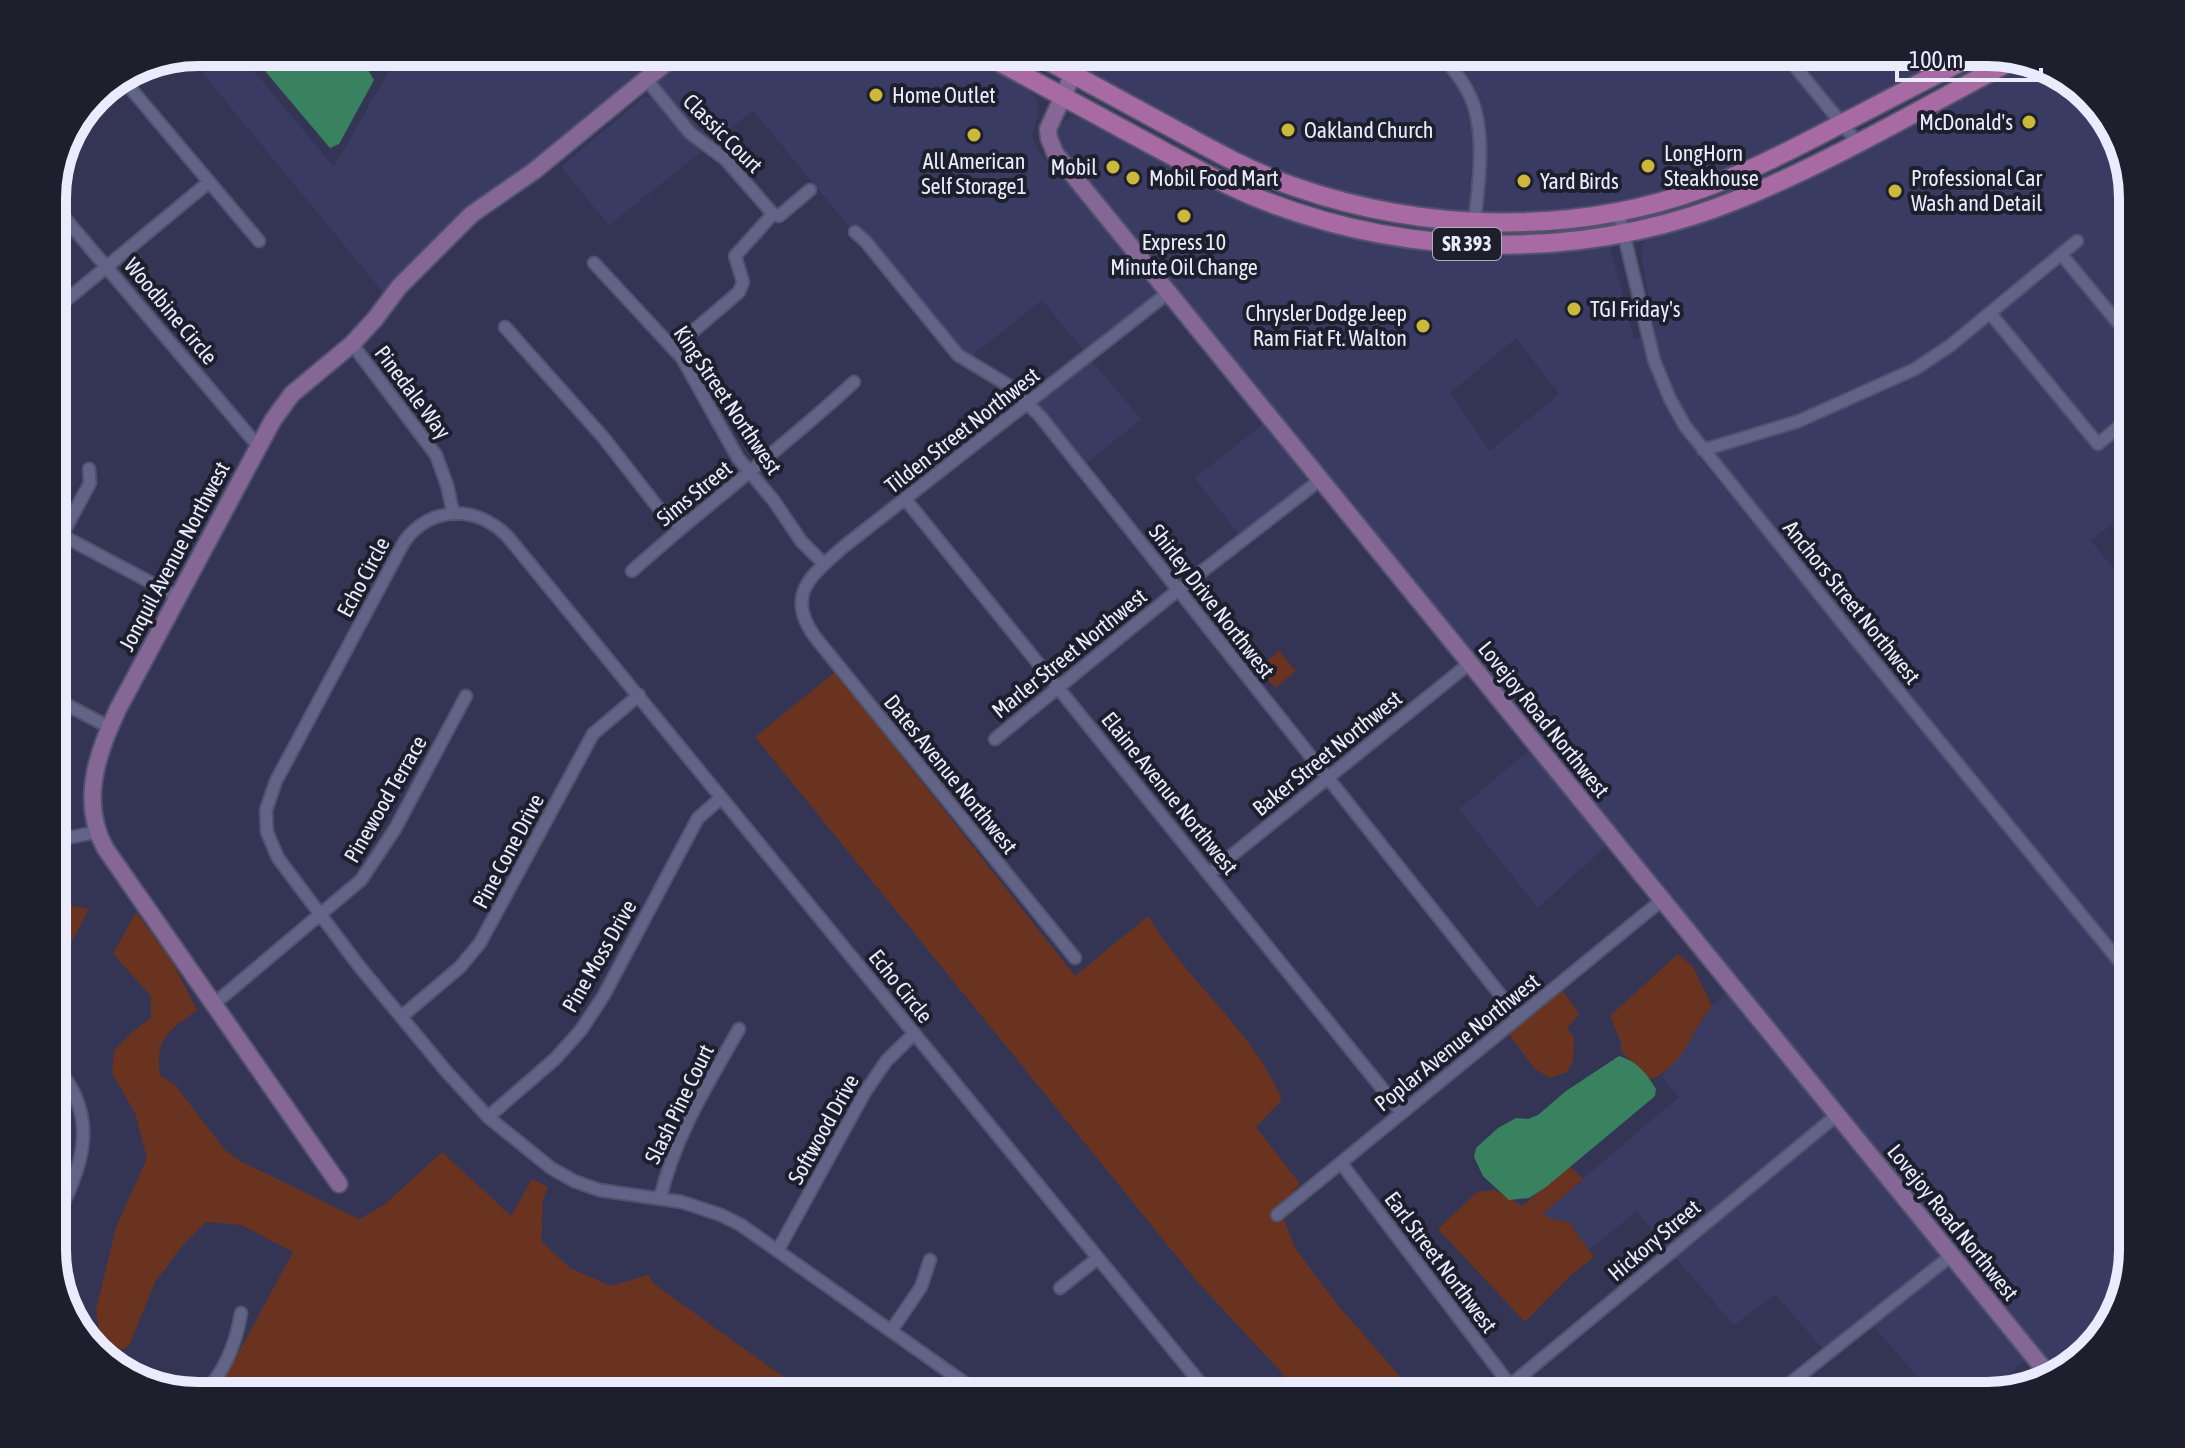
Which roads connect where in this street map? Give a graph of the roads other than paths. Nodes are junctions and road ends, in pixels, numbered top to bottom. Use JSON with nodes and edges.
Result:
{"nodes":[{"id":1,"x":662,"y":66,"type":"edge"},
{"id":2,"x":1006,"y":66,"type":"edge"},
{"id":3,"x":1058,"y":66,"type":"edge"},
{"id":4,"x":1449,"y":66,"type":"edge"},
{"id":5,"x":1795,"y":66,"type":"edge"},
{"id":6,"x":1953,"y":66,"type":"edge"},
{"id":7,"x":1999,"y":67,"type":"edge"},
{"id":8,"x":1073,"y":74,"type":"junction"},
{"id":9,"x":646,"y":79,"type":"junction"},
{"id":10,"x":129,"y":86,"type":"edge"},
{"id":11,"x":1062,"y":97,"type":"junction"},
{"id":12,"x":1842,"y":123,"type":"junction"},
{"id":13,"x":1857,"y":142,"type":"junction"},
{"id":14,"x":209,"y":182,"type":"junction"},
{"id":15,"x":810,"y":190,"type":"dead end"},
{"id":16,"x":1304,"y":190,"type":"junction"},
{"id":17,"x":1618,"y":210,"type":"junction"},
{"id":18,"x":1297,"y":212,"type":"junction"},
{"id":19,"x":773,"y":214,"type":"junction"},
{"id":20,"x":66,"y":219,"type":"edge"},
{"id":21,"x":1474,"y":222,"type":"junction"},
{"id":22,"x":855,"y":232,"type":"dead end"},
{"id":23,"x":1623,"y":232,"type":"junction"},
{"id":24,"x":259,"y":241,"type":"dead end"},
{"id":25,"x":2077,"y":241,"type":"dead end"},
{"id":26,"x":1472,"y":244,"type":"junction"},
{"id":27,"x":2061,"y":254,"type":"junction"},
{"id":28,"x":594,"y":263,"type":"dead end"},
{"id":29,"x":108,"y":266,"type":"junction"},
{"id":30,"x":1168,"y":293,"type":"junction"},
{"id":31,"x":66,"y":300,"type":"edge"},
{"id":32,"x":1990,"y":313,"type":"junction"},
{"id":33,"x":2119,"y":324,"type":"edge"},
{"id":34,"x":505,"y":327,"type":"dead end"},
{"id":35,"x":691,"y":333,"type":"dead end"},
{"id":36,"x":352,"y":344,"type":"junction"},
{"id":37,"x":854,"y":382,"type":"dead end"},
{"id":38,"x":1028,"y":403,"type":"junction"},
{"id":39,"x":2119,"y":427,"type":"edge"},
{"id":40,"x":258,"y":446,"type":"junction"},
{"id":41,"x":1703,"y":450,"type":"junction"},
{"id":42,"x":89,"y":469,"type":"dead end"},
{"id":43,"x":750,"y":474,"type":"junction"},
{"id":44,"x":1320,"y":480,"type":"junction"},
{"id":45,"x":906,"y":500,"type":"junction"},
{"id":46,"x":453,"y":512,"type":"junction"},
{"id":47,"x":66,"y":519,"type":"edge"},
{"id":48,"x":687,"y":522,"type":"junction"},
{"id":49,"x":66,"y":538,"type":"edge"},
{"id":50,"x":824,"y":564,"type":"junction"},
{"id":51,"x":632,"y":571,"type":"dead end"},
{"id":52,"x":1178,"y":590,"type":"junction"},
{"id":53,"x":178,"y":597,"type":"junction"},
{"id":54,"x":801,"y":611,"type":"joint"},
{"id":55,"x":1470,"y":663,"type":"junction"},
{"id":56,"x":1059,"y":687,"type":"junction"},
{"id":57,"x":639,"y":695,"type":"junction"},
{"id":58,"x":466,"y":696,"type":"dead end"},
{"id":59,"x":66,"y":704,"type":"edge"},
{"id":60,"x":109,"y":727,"type":"junction"},
{"id":61,"x":995,"y":739,"type":"dead end"},
{"id":62,"x":1328,"y":779,"type":"junction"},
{"id":63,"x":721,"y":798,"type":"junction"},
{"id":64,"x":97,"y":832,"type":"junction"},
{"id":65,"x":66,"y":838,"type":"edge"},
{"id":66,"x":1210,"y":873,"type":"junction"},
{"id":67,"x":1662,"y":900,"type":"junction"},
{"id":68,"x":320,"y":915,"type":"junction"},
{"id":69,"x":1075,"y":958,"type":"dead end"},
{"id":70,"x":2119,"y":961,"type":"edge"},
{"id":71,"x":214,"y":1004,"type":"junction"},
{"id":72,"x":401,"y":1017,"type":"junction"},
{"id":73,"x":1518,"y":1017,"type":"junction"},
{"id":74,"x":739,"y":1029,"type":"dead end"},
{"id":75,"x":914,"y":1034,"type":"junction"},
{"id":76,"x":66,"y":1079,"type":"edge"},
{"id":77,"x":1402,"y":1113,"type":"junction"},
{"id":78,"x":1837,"y":1115,"type":"junction"},
{"id":79,"x":488,"y":1117,"type":"junction"},
{"id":80,"x":1341,"y":1163,"type":"junction"},
{"id":81,"x":339,"y":1184,"type":"dead end"},
{"id":82,"x":66,"y":1198,"type":"edge"},
{"id":83,"x":660,"y":1199,"type":"junction"},
{"id":84,"x":1277,"y":1215,"type":"dead end"},
{"id":85,"x":778,"y":1250,"type":"junction"},
{"id":86,"x":1952,"y":1255,"type":"junction"},
{"id":87,"x":1098,"y":1258,"type":"junction"},
{"id":88,"x":930,"y":1260,"type":"dead end"},
{"id":89,"x":1060,"y":1288,"type":"dead end"},
{"id":90,"x":241,"y":1313,"type":"dead end"},
{"id":91,"x":891,"y":1331,"type":"junction"},
{"id":92,"x":2044,"y":1369,"type":"edge"},
{"id":93,"x":1198,"y":1380,"type":"joint"},
{"id":94,"x":214,"y":1382,"type":"edge"},
{"id":95,"x":963,"y":1382,"type":"edge"},
{"id":96,"x":1196,"y":1382,"type":"edge"},
{"id":97,"x":1508,"y":1382,"type":"edge"},
{"id":98,"x":1514,"y":1382,"type":"edge"},
{"id":99,"x":1792,"y":1382,"type":"edge"}],
"edges":[{"from":1,"to":9,"type":"street","name":"Jonquil Avenue Northwest"},
{"from":2,"to":11,"type":"main road","number":"SR 393"},
{"from":3,"to":8,"type":"main road","number":"SR 393"},
{"from":4,"to":21,"type":"street"},
{"from":5,"to":12,"type":"street"},
{"from":6,"to":12,"type":"main road","number":"SR 393"},
{"from":7,"to":13,"type":"main road","number":"SR 393"},
{"from":8,"to":11,"type":"street","name":"Lovejoy Road Northwest"},
{"from":8,"to":16,"type":"main road","number":"SR 393"},
{"from":9,"to":19,"type":"street","name":"Classic Court"},
{"from":9,"to":36,"type":"street","name":"Jonquil Avenue Northwest"},
{"from":10,"to":14,"type":"street"},
{"from":11,"to":18,"type":"main road","number":"SR 393"},
{"from":11,"to":30,"type":"street","name":"Lovejoy Road Northwest"},
{"from":12,"to":13,"type":"street"},
{"from":12,"to":17,"type":"main road","number":"SR 393"},
{"from":13,"to":23,"type":"main road","number":"SR 393"},
{"from":14,"to":24,"type":"street"},
{"from":14,"to":29,"type":"street"},
{"from":15,"to":19,"type":"street"},
{"from":16,"to":18,"type":"main road"},
{"from":16,"to":21,"type":"main road","number":"SR 393"},
{"from":17,"to":21,"type":"main road","number":"SR 393"},
{"from":17,"to":23,"type":"street","name":"Anchors Street Northwest"},
{"from":18,"to":26,"type":"main road","number":"SR 393"},
{"from":19,"to":35,"type":"street"},
{"from":20,"to":29,"type":"street","name":"Woodbine Circle"},
{"from":21,"to":26,"type":"street"},
{"from":22,"to":38,"type":"street","name":"Shirley Drive Northwest"},
{"from":23,"to":26,"type":"main road","number":"SR 393"},
{"from":23,"to":41,"type":"street","name":"Anchors Street Northwest"},
{"from":25,"to":27,"type":"street"},
{"from":27,"to":32,"type":"street"},
{"from":27,"to":33,"type":"street"},
{"from":28,"to":43,"type":"street","name":"King Street Northwest"},
{"from":29,"to":31,"type":"street"},
{"from":29,"to":40,"type":"street","name":"Woodbine Circle"},
{"from":30,"to":38,"type":"street","name":"Tilden Street Northwest"},
{"from":30,"to":44,"type":"street","name":"Lovejoy Road Northwest"},
{"from":32,"to":39,"type":"street"},
{"from":32,"to":41,"type":"street"},
{"from":34,"to":48,"type":"street"},
{"from":36,"to":40,"type":"street","name":"Jonquil Avenue Northwest"},
{"from":36,"to":46,"type":"street","name":"Pinedale Way"},
{"from":37,"to":43,"type":"street","name":"Sims Street"},
{"from":38,"to":45,"type":"street","name":"Tilden Street Northwest"},
{"from":38,"to":52,"type":"street","name":"Shirley Drive Northwest"},
{"from":40,"to":53,"type":"street","name":"Jonquil Avenue Northwest"},
{"from":41,"to":70,"type":"street","name":"Anchors Street Northwest"},
{"from":42,"to":47,"type":"street"},
{"from":43,"to":48,"type":"street","name":"Sims Street"},
{"from":43,"to":50,"type":"street","name":"King Street Northwest"},
{"from":44,"to":52,"type":"street","name":"Marler Street Northwest"},
{"from":44,"to":55,"type":"street","name":"Lovejoy Road Northwest"},
{"from":45,"to":50,"type":"street","name":"Tilden Street Northwest"},
{"from":45,"to":56,"type":"street","name":"Elaine Avenue Northwest"},
{"from":46,"to":57,"type":"street","name":"Echo Circle"},
{"from":46,"to":68,"type":"street","name":"Echo Circle"},
{"from":48,"to":51,"type":"street","name":"Sims Street"},
{"from":49,"to":53,"type":"street"},
{"from":50,"to":54,"type":"street","name":"Tilden Street Northwest"},
{"from":52,"to":56,"type":"street","name":"Marler Street Northwest"},
{"from":52,"to":62,"type":"street","name":"Shirley Drive Northwest"},
{"from":53,"to":60,"type":"street","name":"Jonquil Avenue Northwest"},
{"from":54,"to":69,"type":"street","name":"Dates Avenue Northwest"},
{"from":55,"to":62,"type":"street","name":"Baker Street Northwest"},
{"from":55,"to":67,"type":"street","name":"Lovejoy Road Northwest"},
{"from":56,"to":61,"type":"street","name":"Marler Street Northwest"},
{"from":56,"to":66,"type":"street","name":"Elaine Avenue Northwest"},
{"from":57,"to":63,"type":"street","name":"Echo Circle"},
{"from":57,"to":72,"type":"street","name":"Pine Cone Drive"},
{"from":58,"to":68,"type":"street","name":"Pinewood Terrace"},
{"from":59,"to":60,"type":"street"},
{"from":60,"to":64,"type":"street","name":"Jonquil Avenue Northwest"},
{"from":62,"to":66,"type":"street","name":"Baker Street Northwest"},
{"from":62,"to":73,"type":"street","name":"Shirley Drive Northwest"},
{"from":63,"to":75,"type":"street","name":"Echo Circle"},
{"from":63,"to":79,"type":"street","name":"Pine Moss Drive"},
{"from":64,"to":65,"type":"street"},
{"from":64,"to":71,"type":"street","name":"Jonquil Avenue Northwest"},
{"from":66,"to":77,"type":"street","name":"Elaine Avenue Northwest"},
{"from":67,"to":73,"type":"street","name":"Poplar Avenue Northwest"},
{"from":67,"to":78,"type":"street","name":"Lovejoy Road Northwest"},
{"from":68,"to":71,"type":"street","name":"Pinewood Terrace"},
{"from":68,"to":72,"type":"street","name":"Echo Circle"},
{"from":71,"to":81,"type":"street","name":"Jonquil Avenue Northwest"},
{"from":72,"to":79,"type":"street","name":"Echo Circle"},
{"from":73,"to":77,"type":"street","name":"Poplar Avenue Northwest"},
{"from":74,"to":83,"type":"street","name":"Slash Pine Court"},
{"from":75,"to":85,"type":"street","name":"Softwood Drive"},
{"from":75,"to":87,"type":"street","name":"Echo Circle"},
{"from":76,"to":82,"type":"street"},
{"from":77,"to":80,"type":"street","name":"Poplar Avenue Northwest"},
{"from":78,"to":86,"type":"street","name":"Lovejoy Road Northwest"},
{"from":78,"to":98,"type":"street","name":"Hickory Street"},
{"from":79,"to":83,"type":"street","name":"Echo Circle"},
{"from":80,"to":84,"type":"street","name":"Poplar Avenue Northwest"},
{"from":80,"to":97,"type":"street","name":"Earl Street Northwest"},
{"from":83,"to":85,"type":"street","name":"Echo Circle"},
{"from":85,"to":91,"type":"street","name":"Echo Circle"},
{"from":86,"to":92,"type":"street","name":"Lovejoy Road Northwest"},
{"from":86,"to":99,"type":"street"},
{"from":87,"to":89,"type":"street"},
{"from":87,"to":93,"type":"street","name":"Echo Circle"},
{"from":88,"to":91,"type":"street"},
{"from":90,"to":94,"type":"street"},
{"from":91,"to":95,"type":"street","name":"Echo Circle"},
{"from":93,"to":96,"type":"street"}]}
